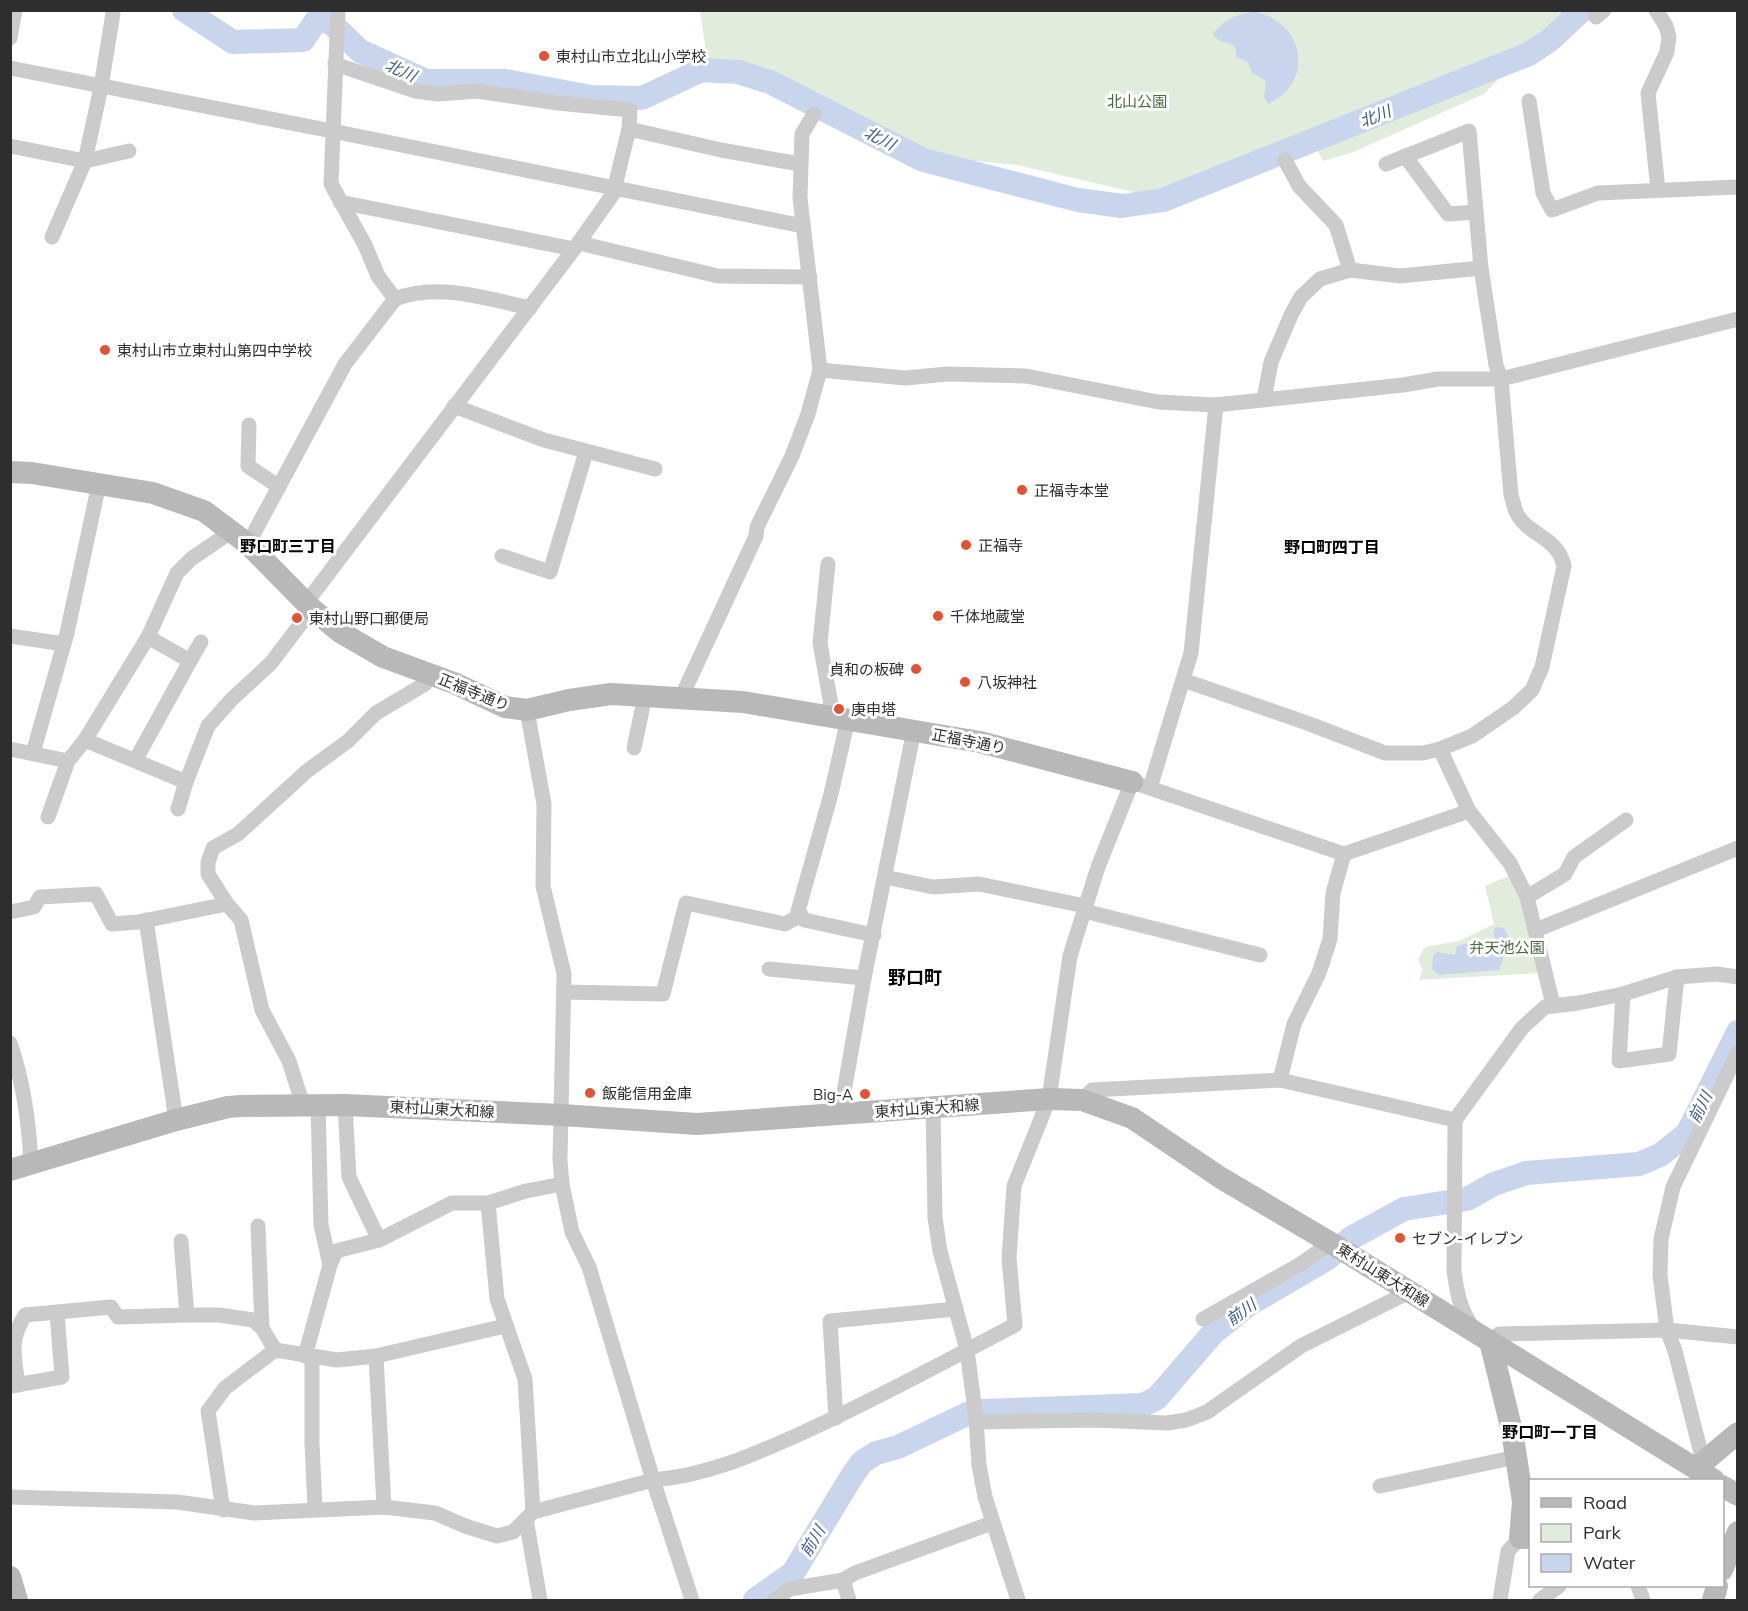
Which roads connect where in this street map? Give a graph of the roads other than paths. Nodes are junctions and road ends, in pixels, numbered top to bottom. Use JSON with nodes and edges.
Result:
{"nodes":[{"id":1,"x":15,"y":10,"type":"edge"},
{"id":2,"x":1656,"y":10,"type":"edge"},
{"id":3,"x":113,"y":13,"type":"dead end"},
{"id":4,"x":338,"y":14,"type":"edge"},
{"id":5,"x":10,"y":38,"type":"edge"},
{"id":6,"x":336,"y":58,"type":"junction"},
{"id":7,"x":10,"y":68,"type":"edge"},
{"id":8,"x":101,"y":87,"type":"junction"},
{"id":9,"x":1529,"y":102,"type":"dead end"},
{"id":10,"x":814,"y":114,"type":"dead end"},
{"id":11,"x":629,"y":129,"type":"junction"},
{"id":12,"x":332,"y":131,"type":"junction"},
{"id":13,"x":10,"y":146,"type":"edge"},
{"id":14,"x":129,"y":151,"type":"dead end"},
{"id":15,"x":1405,"y":156,"type":"junction"},
{"id":16,"x":1285,"y":160,"type":"dead end"},
{"id":17,"x":85,"y":161,"type":"junction"},
{"id":18,"x":800,"y":164,"type":"junction"},
{"id":19,"x":1386,"y":164,"type":"dead end"},
{"id":20,"x":1737,"y":187,"type":"edge"},
{"id":21,"x":615,"y":188,"type":"junction"},
{"id":22,"x":1658,"y":190,"type":"junction"},
{"id":23,"x":340,"y":202,"type":"junction"},
{"id":24,"x":1476,"y":212,"type":"junction"},
{"id":25,"x":803,"y":226,"type":"junction"},
{"id":26,"x":52,"y":237,"type":"dead end"},
{"id":27,"x":576,"y":246,"type":"junction"},
{"id":28,"x":1481,"y":268,"type":"junction"},
{"id":29,"x":1350,"y":270,"type":"junction"},
{"id":30,"x":810,"y":277,"type":"junction"},
{"id":31,"x":395,"y":299,"type":"junction"},
{"id":32,"x":530,"y":308,"type":"junction"},
{"id":33,"x":1737,"y":319,"type":"edge"},
{"id":34,"x":820,"y":370,"type":"junction"},
{"id":35,"x":1501,"y":379,"type":"junction"},
{"id":36,"x":1264,"y":399,"type":"junction"},
{"id":37,"x":1216,"y":405,"type":"junction"},
{"id":38,"x":454,"y":406,"type":"junction"},
{"id":39,"x":249,"y":425,"type":"dead end"},
{"id":40,"x":586,"y":452,"type":"junction"},
{"id":41,"x":655,"y":470,"type":"dead end"},
{"id":42,"x":10,"y":472,"type":"edge"},
{"id":43,"x":99,"y":484,"type":"junction"},
{"id":44,"x":279,"y":487,"type":"junction"},
{"id":45,"x":240,"y":537,"type":"junction"},
{"id":46,"x":502,"y":556,"type":"dead end"},
{"id":47,"x":828,"y":564,"type":"dead end"},
{"id":48,"x":309,"y":606,"type":"junction"},
{"id":49,"x":11,"y":630,"type":"edge"},
{"id":50,"x":148,"y":638,"type":"junction"},
{"id":51,"x":201,"y":642,"type":"dead end"},
{"id":52,"x":64,"y":644,"type":"junction"},
{"id":53,"x":190,"y":661,"type":"junction"},
{"id":54,"x":428,"y":674,"type":"junction"},
{"id":55,"x":1183,"y":680,"type":"junction"},
{"id":56,"x":645,"y":696,"type":"junction"},
{"id":57,"x":681,"y":698,"type":"junction"},
{"id":58,"x":527,"y":710,"type":"junction"},
{"id":59,"x":841,"y":717,"type":"junction"},
{"id":60,"x":914,"y":730,"type":"junction"},
{"id":61,"x":85,"y":740,"type":"junction"},
{"id":62,"x":10,"y":748,"type":"edge"},
{"id":63,"x":634,"y":748,"type":"dead end"},
{"id":64,"x":1440,"y":749,"type":"junction"},
{"id":65,"x":33,"y":753,"type":"junction"},
{"id":66,"x":68,"y":761,"type":"junction"},
{"id":67,"x":135,"y":761,"type":"junction"},
{"id":68,"x":186,"y":782,"type":"junction"},
{"id":69,"x":1141,"y":785,"type":"junction"},
{"id":70,"x":178,"y":809,"type":"dead end"},
{"id":71,"x":1469,"y":811,"type":"junction"},
{"id":72,"x":48,"y":817,"type":"dead end"},
{"id":73,"x":1626,"y":820,"type":"dead end"},
{"id":74,"x":1737,"y":848,"type":"edge"},
{"id":75,"x":1344,"y":854,"type":"junction"},
{"id":76,"x":885,"y":877,"type":"junction"},
{"id":77,"x":1527,"y":897,"type":"junction"},
{"id":78,"x":227,"y":904,"type":"junction"},
{"id":79,"x":1084,"y":908,"type":"junction"},
{"id":80,"x":10,"y":912,"type":"edge"},
{"id":81,"x":801,"y":915,"type":"junction"},
{"id":82,"x":146,"y":920,"type":"junction"},
{"id":83,"x":1536,"y":930,"type":"junction"},
{"id":84,"x":874,"y":935,"type":"junction"},
{"id":85,"x":1260,"y":955,"type":"dead end"},
{"id":86,"x":769,"y":969,"type":"dead end"},
{"id":87,"x":1677,"y":977,"type":"junction"},
{"id":88,"x":1737,"y":977,"type":"edge"},
{"id":89,"x":864,"y":978,"type":"junction"},
{"id":90,"x":564,"y":992,"type":"junction"},
{"id":91,"x":1623,"y":994,"type":"junction"},
{"id":92,"x":1553,"y":1005,"type":"junction"},
{"id":93,"x":10,"y":1043,"type":"edge"},
{"id":94,"x":1737,"y":1052,"type":"edge"},
{"id":95,"x":1280,"y":1080,"type":"junction"},
{"id":96,"x":1049,"y":1099,"type":"junction"},
{"id":97,"x":1082,"y":1100,"type":"junction"},
{"id":98,"x":310,"y":1104,"type":"junction"},
{"id":99,"x":345,"y":1105,"type":"junction"},
{"id":100,"x":933,"y":1108,"type":"junction"},
{"id":101,"x":562,"y":1115,"type":"junction"},
{"id":102,"x":840,"y":1115,"type":"junction"},
{"id":103,"x":176,"y":1120,"type":"junction"},
{"id":104,"x":1455,"y":1120,"type":"junction"},
{"id":105,"x":21,"y":1167,"type":"edge"},
{"id":106,"x":561,"y":1184,"type":"junction"},
{"id":107,"x":488,"y":1203,"type":"junction"},
{"id":108,"x":258,"y":1226,"type":"dead end"},
{"id":109,"x":380,"y":1240,"type":"junction"},
{"id":110,"x":180,"y":1241,"type":"dead end"},
{"id":111,"x":1337,"y":1248,"type":"junction"},
{"id":112,"x":330,"y":1265,"type":"junction"},
{"id":113,"x":1409,"y":1292,"type":"junction"},
{"id":114,"x":956,"y":1309,"type":"junction"},
{"id":115,"x":57,"y":1313,"type":"junction"},
{"id":116,"x":187,"y":1315,"type":"junction"},
{"id":117,"x":1203,"y":1319,"type":"dead end"},
{"id":118,"x":505,"y":1326,"type":"junction"},
{"id":119,"x":262,"y":1328,"type":"junction"},
{"id":120,"x":1668,"y":1330,"type":"junction"},
{"id":121,"x":1484,"y":1337,"type":"junction"},
{"id":122,"x":1737,"y":1337,"type":"edge"},
{"id":123,"x":275,"y":1350,"type":"junction"},
{"id":124,"x":967,"y":1350,"type":"junction"},
{"id":125,"x":376,"y":1356,"type":"junction"},
{"id":126,"x":308,"y":1357,"type":"junction"},
{"id":127,"x":14,"y":1385,"type":"edge"},
{"id":128,"x":975,"y":1415,"type":"junction"},
{"id":129,"x":836,"y":1418,"type":"junction"},
{"id":130,"x":1737,"y":1433,"type":"edge"},
{"id":131,"x":1516,"y":1457,"type":"junction"},
{"id":132,"x":1699,"y":1473,"type":"edge"},
{"id":133,"x":653,"y":1480,"type":"junction"},
{"id":134,"x":1380,"y":1486,"type":"dead end"},
{"id":135,"x":1724,"y":1487,"type":"edge"},
{"id":136,"x":1737,"y":1495,"type":"edge"},
{"id":137,"x":10,"y":1497,"type":"edge"},
{"id":138,"x":384,"y":1507,"type":"junction"},
{"id":139,"x":315,"y":1509,"type":"junction"},
{"id":140,"x":223,"y":1510,"type":"junction"},
{"id":141,"x":529,"y":1515,"type":"junction"},
{"id":142,"x":992,"y":1523,"type":"junction"},
{"id":143,"x":1525,"y":1538,"type":"edge"},
{"id":144,"x":1734,"y":1538,"type":"edge"},
{"id":145,"x":1724,"y":1565,"type":"edge"},
{"id":146,"x":10,"y":1577,"type":"edge"},
{"id":147,"x":843,"y":1580,"type":"junction"},
{"id":148,"x":1558,"y":1587,"type":"edge"},
{"id":149,"x":17,"y":1600,"type":"edge"},
{"id":150,"x":540,"y":1600,"type":"edge"},
{"id":151,"x":692,"y":1600,"type":"edge"},
{"id":152,"x":774,"y":1600,"type":"edge"},
{"id":153,"x":849,"y":1600,"type":"edge"},
{"id":154,"x":1018,"y":1600,"type":"edge"},
{"id":155,"x":1500,"y":1600,"type":"edge"},
{"id":156,"x":1540,"y":1600,"type":"edge"}],
"edges":[{"from":1,"to":5,"type":"street"},
{"from":2,"to":22,"type":"street"},
{"from":3,"to":8,"type":"street"},
{"from":4,"to":6,"type":"street"},
{"from":6,"to":11,"type":"street"},
{"from":6,"to":12,"type":"street"},
{"from":7,"to":8,"type":"street"},
{"from":8,"to":12,"type":"street"},
{"from":8,"to":17,"type":"street"},
{"from":9,"to":22,"type":"street"},
{"from":10,"to":18,"type":"street"},
{"from":11,"to":18,"type":"street"},
{"from":11,"to":21,"type":"street"},
{"from":12,"to":21,"type":"street"},
{"from":12,"to":23,"type":"street"},
{"from":13,"to":17,"type":"street"},
{"from":14,"to":17,"type":"street"},
{"from":15,"to":19,"type":"street"},
{"from":15,"to":24,"type":"street"},
{"from":15,"to":24,"type":"street"},
{"from":16,"to":29,"type":"street"},
{"from":17,"to":26,"type":"street"},
{"from":18,"to":25,"type":"street"},
{"from":20,"to":22,"type":"street"},
{"from":21,"to":25,"type":"street"},
{"from":21,"to":27,"type":"street"},
{"from":23,"to":27,"type":"street"},
{"from":23,"to":31,"type":"street"},
{"from":24,"to":28,"type":"street"},
{"from":25,"to":30,"type":"street"},
{"from":27,"to":30,"type":"street"},
{"from":27,"to":32,"type":"street"},
{"from":28,"to":29,"type":"street"},
{"from":28,"to":35,"type":"street"},
{"from":29,"to":36,"type":"street"},
{"from":30,"to":34,"type":"street"},
{"from":31,"to":32,"type":"street"},
{"from":31,"to":44,"type":"street"},
{"from":32,"to":38,"type":"street"},
{"from":33,"to":35,"type":"street"},
{"from":34,"to":37,"type":"street"},
{"from":34,"to":57,"type":"street"},
{"from":35,"to":36,"type":"street"},
{"from":35,"to":64,"type":"street"},
{"from":36,"to":37,"type":"street"},
{"from":37,"to":55,"type":"street"},
{"from":38,"to":40,"type":"street"},
{"from":38,"to":48,"type":"street"},
{"from":39,"to":44,"type":"street"},
{"from":40,"to":41,"type":"street"},
{"from":40,"to":46,"type":"street"},
{"from":42,"to":43,"type":"main road","name":"正福寺通り"},
{"from":43,"to":45,"type":"main road","name":"正福寺通り"},
{"from":43,"to":52,"type":"street"},
{"from":44,"to":45,"type":"street"},
{"from":45,"to":48,"type":"main road","name":"正福寺通り"},
{"from":45,"to":50,"type":"street"},
{"from":47,"to":59,"type":"street"},
{"from":48,"to":54,"type":"main road","name":"正福寺通り"},
{"from":48,"to":68,"type":"street"},
{"from":49,"to":52,"type":"street"},
{"from":50,"to":53,"type":"street"},
{"from":50,"to":61,"type":"street"},
{"from":51,"to":53,"type":"street"},
{"from":52,"to":65,"type":"street"},
{"from":53,"to":67,"type":"street"},
{"from":54,"to":58,"type":"main road","name":"正福寺通り"},
{"from":54,"to":78,"type":"street"},
{"from":55,"to":64,"type":"street"},
{"from":55,"to":69,"type":"street"},
{"from":56,"to":57,"type":"main road","name":"正福寺通り"},
{"from":56,"to":58,"type":"main road","name":"正福寺通り"},
{"from":56,"to":63,"type":"street"},
{"from":57,"to":59,"type":"main road","name":"正福寺通り"},
{"from":58,"to":90,"type":"street"},
{"from":59,"to":60,"type":"main road","name":"正福寺通り"},
{"from":59,"to":81,"type":"street"},
{"from":60,"to":69,"type":"main road","name":"正福寺通り"},
{"from":60,"to":76,"type":"street"},
{"from":61,"to":66,"type":"street"},
{"from":61,"to":67,"type":"street"},
{"from":62,"to":65,"type":"street"},
{"from":64,"to":71,"type":"street"},
{"from":65,"to":66,"type":"street"},
{"from":66,"to":72,"type":"street"},
{"from":67,"to":68,"type":"street"},
{"from":68,"to":70,"type":"street"},
{"from":69,"to":75,"type":"street"},
{"from":69,"to":79,"type":"street"},
{"from":71,"to":75,"type":"street"},
{"from":71,"to":77,"type":"street"},
{"from":73,"to":77,"type":"street"},
{"from":74,"to":83,"type":"street"},
{"from":75,"to":95,"type":"street"},
{"from":76,"to":79,"type":"street"},
{"from":76,"to":84,"type":"street"},
{"from":77,"to":83,"type":"street"},
{"from":78,"to":82,"type":"street"},
{"from":78,"to":98,"type":"street"},
{"from":79,"to":85,"type":"street"},
{"from":79,"to":96,"type":"street"},
{"from":80,"to":82,"type":"street"},
{"from":81,"to":84,"type":"street"},
{"from":81,"to":90,"type":"street"},
{"from":82,"to":103,"type":"street"},
{"from":83,"to":92,"type":"street"},
{"from":84,"to":89,"type":"street"},
{"from":86,"to":89,"type":"street"},
{"from":87,"to":88,"type":"street"},
{"from":87,"to":91,"type":"street"},
{"from":87,"to":91,"type":"street"},
{"from":89,"to":102,"type":"street"},
{"from":90,"to":101,"type":"street"},
{"from":91,"to":92,"type":"street"},
{"from":92,"to":104,"type":"street"},
{"from":93,"to":105,"type":"street"},
{"from":94,"to":120,"type":"street"},
{"from":95,"to":97,"type":"street"},
{"from":95,"to":104,"type":"street"},
{"from":96,"to":97,"type":"main road","name":"東村山東大和線"},
{"from":96,"to":100,"type":"main road","name":"東村山東大和線"},
{"from":96,"to":124,"type":"street"},
{"from":97,"to":111,"type":"main road","name":"東村山東大和線"},
{"from":98,"to":99,"type":"main road","name":"東村山東大和線"},
{"from":98,"to":103,"type":"main road","name":"東村山東大和線"},
{"from":98,"to":112,"type":"street"},
{"from":99,"to":101,"type":"main road","name":"東村山東大和線"},
{"from":99,"to":109,"type":"street"},
{"from":100,"to":102,"type":"main road","name":"東村山東大和線"},
{"from":100,"to":114,"type":"street"},
{"from":101,"to":102,"type":"main road","name":"東村山東大和線"},
{"from":101,"to":106,"type":"street"},
{"from":103,"to":105,"type":"main road","name":"東村山東大和線"},
{"from":104,"to":121,"type":"street"},
{"from":106,"to":107,"type":"street"},
{"from":106,"to":133,"type":"street"},
{"from":107,"to":109,"type":"street"},
{"from":107,"to":118,"type":"street"},
{"from":108,"to":119,"type":"street"},
{"from":109,"to":112,"type":"street"},
{"from":110,"to":116,"type":"street"},
{"from":111,"to":113,"type":"main road","name":"東村山東大和線"},
{"from":111,"to":117,"type":"street"},
{"from":112,"to":126,"type":"street"},
{"from":113,"to":121,"type":"main road","name":"東村山東大和線"},
{"from":113,"to":128,"type":"street"},
{"from":114,"to":124,"type":"street"},
{"from":114,"to":129,"type":"street"},
{"from":115,"to":116,"type":"street"},
{"from":115,"to":127,"type":"street"},
{"from":115,"to":127,"type":"street"},
{"from":116,"to":119,"type":"street"},
{"from":118,"to":125,"type":"street"},
{"from":118,"to":141,"type":"street"},
{"from":119,"to":123,"type":"street"},
{"from":120,"to":121,"type":"street"},
{"from":120,"to":122,"type":"street"},
{"from":120,"to":132,"type":"street"},
{"from":121,"to":131,"type":"main road"},
{"from":121,"to":132,"type":"main road","name":"東村山東大和線"},
{"from":123,"to":126,"type":"street"},
{"from":123,"to":140,"type":"street"},
{"from":124,"to":128,"type":"street"},
{"from":124,"to":129,"type":"street"},
{"from":125,"to":126,"type":"street"},
{"from":125,"to":138,"type":"street"},
{"from":126,"to":139,"type":"street"},
{"from":128,"to":142,"type":"street"},
{"from":129,"to":133,"type":"street"},
{"from":130,"to":132,"type":"main road"},
{"from":131,"to":134,"type":"street"},
{"from":131,"to":143,"type":"main road"},
{"from":133,"to":141,"type":"street"},
{"from":133,"to":151,"type":"street"},
{"from":135,"to":136,"type":"main road"},
{"from":137,"to":140,"type":"street"},
{"from":138,"to":139,"type":"street"},
{"from":138,"to":141,"type":"street"},
{"from":139,"to":140,"type":"street"},
{"from":141,"to":150,"type":"street"},
{"from":142,"to":147,"type":"street"},
{"from":142,"to":154,"type":"street"},
{"from":143,"to":155,"type":"street"},
{"from":144,"to":145,"type":"main road"},
{"from":146,"to":149,"type":"main road"},
{"from":147,"to":152,"type":"street"},
{"from":147,"to":153,"type":"street"},
{"from":148,"to":156,"type":"street"}]}
